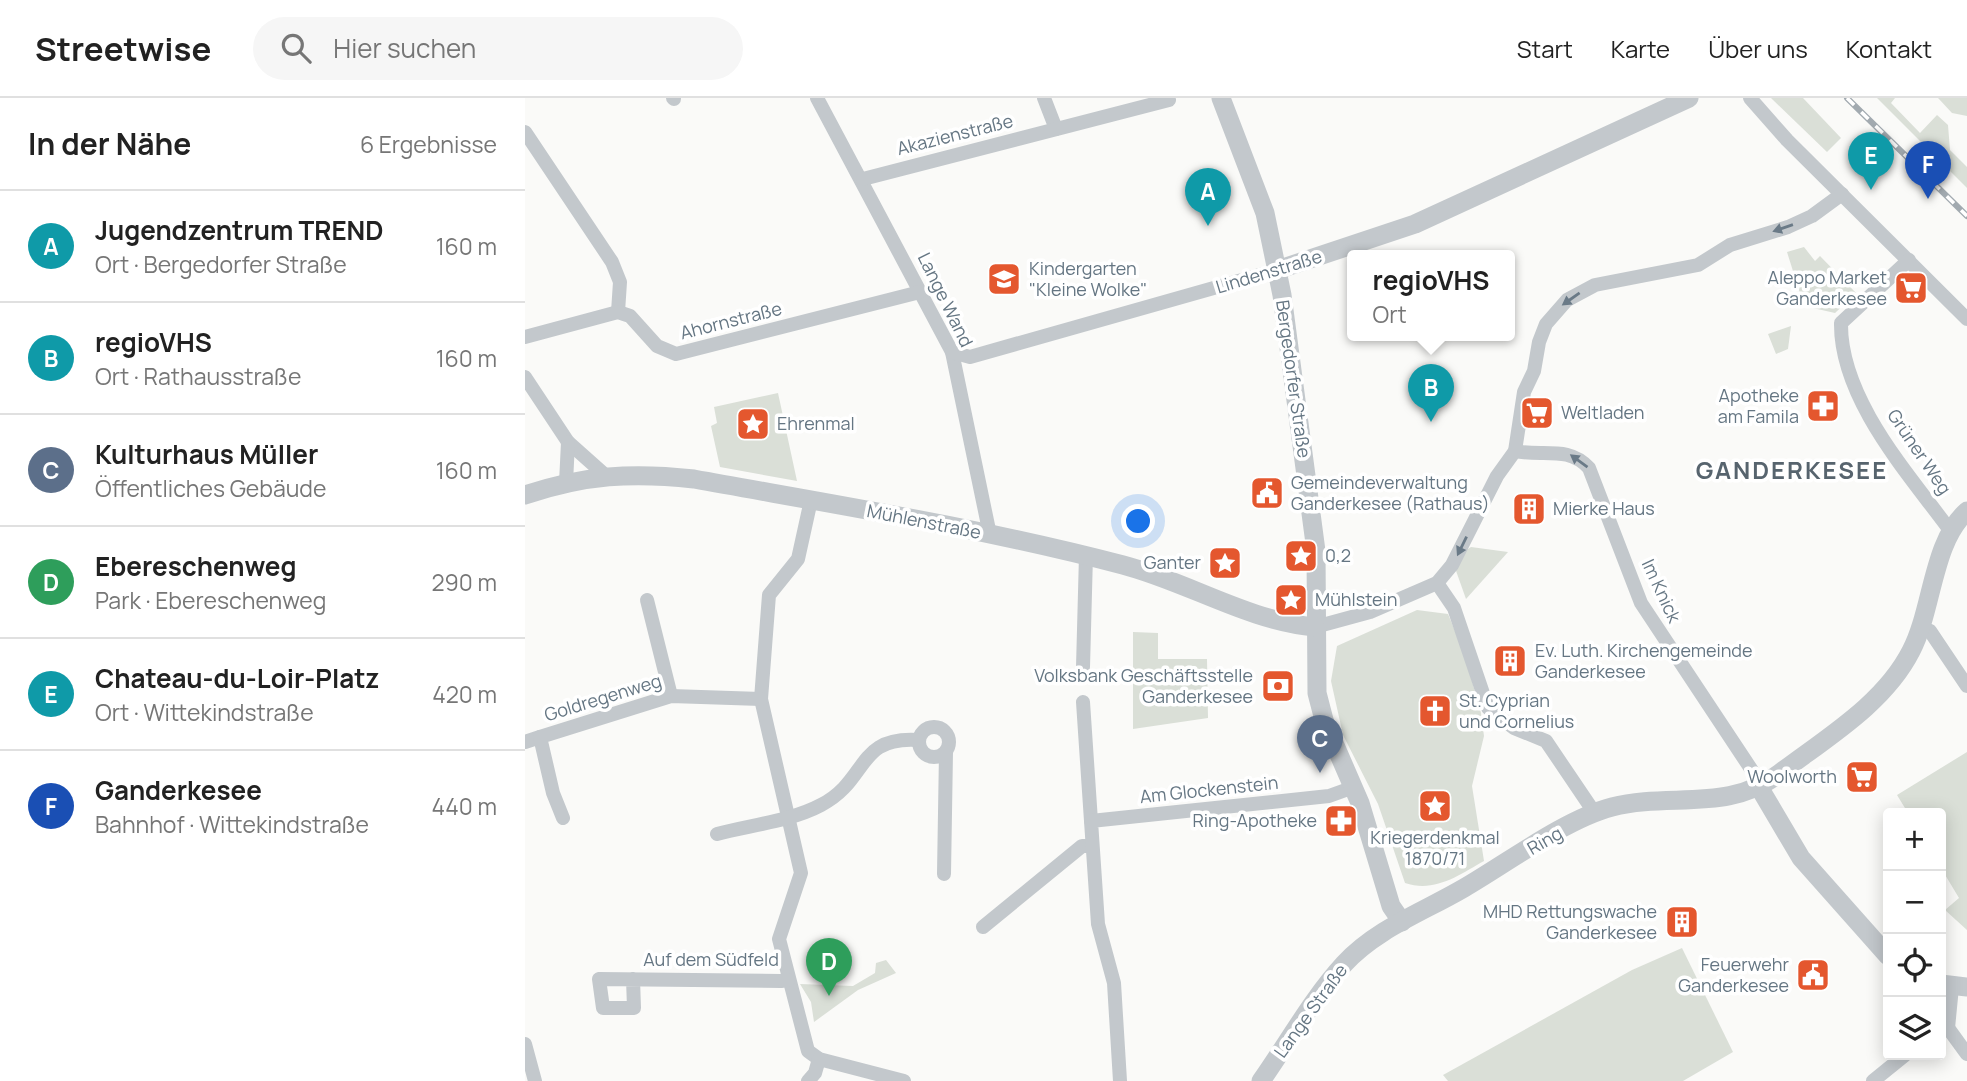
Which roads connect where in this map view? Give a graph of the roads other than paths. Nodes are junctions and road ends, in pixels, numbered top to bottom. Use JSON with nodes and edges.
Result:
{"nodes":[{"id":1,"x":817,"y":98,"type":"edge"},
{"id":2,"x":1044,"y":98,"type":"edge"},
{"id":3,"x":1221,"y":98,"type":"edge"},
{"id":4,"x":1689,"y":98,"type":"edge"},
{"id":5,"x":1750,"y":98,"type":"edge"},
{"id":6,"x":1169,"y":100,"type":"dead end"},
{"id":7,"x":1056,"y":129,"type":"junction"},
{"id":8,"x":525,"y":132,"type":"edge"},
{"id":9,"x":863,"y":179,"type":"junction"},
{"id":10,"x":1842,"y":194,"type":"junction"},
{"id":11,"x":1909,"y":260,"type":"junction"},
{"id":12,"x":1277,"y":270,"type":"junction"},
{"id":13,"x":920,"y":292,"type":"junction"},
{"id":14,"x":618,"y":312,"type":"junction"},
{"id":15,"x":1967,"y":319,"type":"edge"},
{"id":16,"x":525,"y":337,"type":"edge"},
{"id":17,"x":952,"y":352,"type":"junction"},
{"id":18,"x":525,"y":377,"type":"edge"},
{"id":19,"x":568,"y":442,"type":"junction"},
{"id":20,"x":1515,"y":451,"type":"junction"},
{"id":21,"x":605,"y":475,"type":"junction"},
{"id":22,"x":566,"y":483,"type":"junction"},
{"id":23,"x":525,"y":495,"type":"edge"},
{"id":24,"x":811,"y":500,"type":"junction"},
{"id":25,"x":1967,"y":511,"type":"edge"},
{"id":26,"x":1949,"y":529,"type":"junction"},
{"id":27,"x":990,"y":535,"type":"junction"},
{"id":28,"x":1086,"y":555,"type":"junction"},
{"id":29,"x":1437,"y":583,"type":"junction"},
{"id":30,"x":647,"y":600,"type":"dead end"},
{"id":31,"x":1315,"y":627,"type":"junction"},
{"id":32,"x":1921,"y":628,"type":"junction"},
{"id":33,"x":1083,"y":667,"type":"dead end"},
{"id":34,"x":1967,"y":686,"type":"edge"},
{"id":35,"x":671,"y":696,"type":"junction"},
{"id":36,"x":761,"y":698,"type":"junction"},
{"id":37,"x":1083,"y":702,"type":"dead end"},
{"id":38,"x":540,"y":737,"type":"junction"},
{"id":39,"x":918,"y":740,"type":"junction"},
{"id":40,"x":525,"y":742,"type":"edge"},
{"id":41,"x":946,"y":752,"type":"junction"},
{"id":42,"x":1354,"y":787,"type":"junction"},
{"id":43,"x":1759,"y":787,"type":"junction"},
{"id":44,"x":1594,"y":812,"type":"junction"},
{"id":45,"x":790,"y":816,"type":"junction"},
{"id":46,"x":563,"y":818,"type":"dead end"},
{"id":47,"x":1091,"y":821,"type":"junction"},
{"id":48,"x":717,"y":834,"type":"dead end"},
{"id":49,"x":1090,"y":846,"type":"junction"},
{"id":50,"x":944,"y":874,"type":"dead end"},
{"id":51,"x":1402,"y":922,"type":"junction"},
{"id":52,"x":983,"y":927,"type":"dead end"},
{"id":53,"x":1883,"y":950,"type":"edge"},
{"id":54,"x":633,"y":979,"type":"dead end"},
{"id":55,"x":788,"y":980,"type":"junction"},
{"id":56,"x":1953,"y":986,"type":"edge"},
{"id":57,"x":1946,"y":1019,"type":"edge"},
{"id":58,"x":1946,"y":1031,"type":"edge"},
{"id":59,"x":525,"y":1044,"type":"edge"},
{"id":60,"x":1967,"y":1054,"type":"edge"},
{"id":61,"x":819,"y":1059,"type":"junction"},
{"id":62,"x":1899,"y":1060,"type":"edge"},
{"id":63,"x":535,"y":1081,"type":"edge"},
{"id":64,"x":808,"y":1081,"type":"edge"},
{"id":65,"x":904,"y":1081,"type":"edge"},
{"id":66,"x":1120,"y":1081,"type":"edge"},
{"id":67,"x":1261,"y":1081,"type":"edge"},
{"id":68,"x":1873,"y":1081,"type":"edge"}],
"edges":[{"from":1,"to":9,"type":"street","name":"Lange Wand"},
{"from":2,"to":7,"type":"street"},
{"from":3,"to":12,"type":"street","name":"Bergedorfer Straße"},
{"from":4,"to":12,"type":"street","name":"Lindenstraße"},
{"from":5,"to":10,"type":"street"},
{"from":6,"to":7,"type":"street","name":"Akazienstraße"},
{"from":7,"to":9,"type":"street","name":"Akazienstraße"},
{"from":8,"to":14,"type":"street"},
{"from":9,"to":13,"type":"street","name":"Lange Wand"},
{"from":10,"to":11,"type":"street"},
{"from":10,"to":20,"type":"street","one_way":true},
{"from":11,"to":15,"type":"street"},
{"from":11,"to":26,"type":"street","name":"Grüner Weg"},
{"from":12,"to":17,"type":"street","name":"Lindenstraße"},
{"from":12,"to":31,"type":"street","name":"Bergedorfer Straße"},
{"from":13,"to":14,"type":"street","name":"Ahornstraße"},
{"from":13,"to":17,"type":"street","name":"Lange Wand"},
{"from":14,"to":16,"type":"street"},
{"from":17,"to":27,"type":"street","name":"Lange Wand"},
{"from":18,"to":19,"type":"street"},
{"from":19,"to":21,"type":"street"},
{"from":19,"to":22,"type":"street"},
{"from":20,"to":29,"type":"street","one_way":true},
{"from":43,"to":20,"type":"street","name":"Im Knick","one_way":true},
{"from":21,"to":22,"type":"street","name":"Mühlenstraße"},
{"from":21,"to":24,"type":"street","name":"Mühlenstraße"},
{"from":22,"to":23,"type":"street","name":"Mühlenstraße"},
{"from":24,"to":27,"type":"street","name":"Mühlenstraße"},
{"from":24,"to":36,"type":"street"},
{"from":25,"to":26,"type":"street"},
{"from":26,"to":32,"type":"street","name":"Ring"},
{"from":27,"to":28,"type":"street","name":"Mühlenstraße"},
{"from":28,"to":31,"type":"street","name":"Mühlenstraße"},
{"from":28,"to":33,"type":"street"},
{"from":29,"to":31,"type":"street"},
{"from":29,"to":44,"type":"street"},
{"from":30,"to":35,"type":"street"},
{"from":31,"to":42,"type":"street"},
{"from":32,"to":34,"type":"street"},
{"from":32,"to":43,"type":"street","name":"Ring"},
{"from":35,"to":36,"type":"street","name":"Goldregenweg"},
{"from":35,"to":38,"type":"street","name":"Goldregenweg"},
{"from":36,"to":45,"type":"street"},
{"from":37,"to":47,"type":"street"},
{"from":38,"to":40,"type":"street"},
{"from":38,"to":46,"type":"street","name":"Goldregenweg"},
{"from":39,"to":41,"type":"street"},
{"from":39,"to":41,"type":"street"},
{"from":39,"to":45,"type":"street"},
{"from":41,"to":50,"type":"street"},
{"from":42,"to":47,"type":"street","name":"Am Glockenstein"},
{"from":42,"to":51,"type":"street"},
{"from":43,"to":44,"type":"street","name":"Ring"},
{"from":43,"to":53,"type":"street"},
{"from":44,"to":51,"type":"street","name":"Ring"},
{"from":45,"to":48,"type":"street"},
{"from":45,"to":55,"type":"street"},
{"from":47,"to":49,"type":"street"},
{"from":49,"to":52,"type":"street"},
{"from":49,"to":66,"type":"street"},
{"from":51,"to":67,"type":"street","name":"Lange Straße"},
{"from":54,"to":55,"type":"street","name":"Auf dem Südfeld"},
{"from":55,"to":61,"type":"street"},
{"from":56,"to":57,"type":"street"},
{"from":58,"to":60,"type":"street"},
{"from":59,"to":63,"type":"street"},
{"from":61,"to":64,"type":"street"},
{"from":61,"to":65,"type":"street"},
{"from":62,"to":68,"type":"street"}]}
